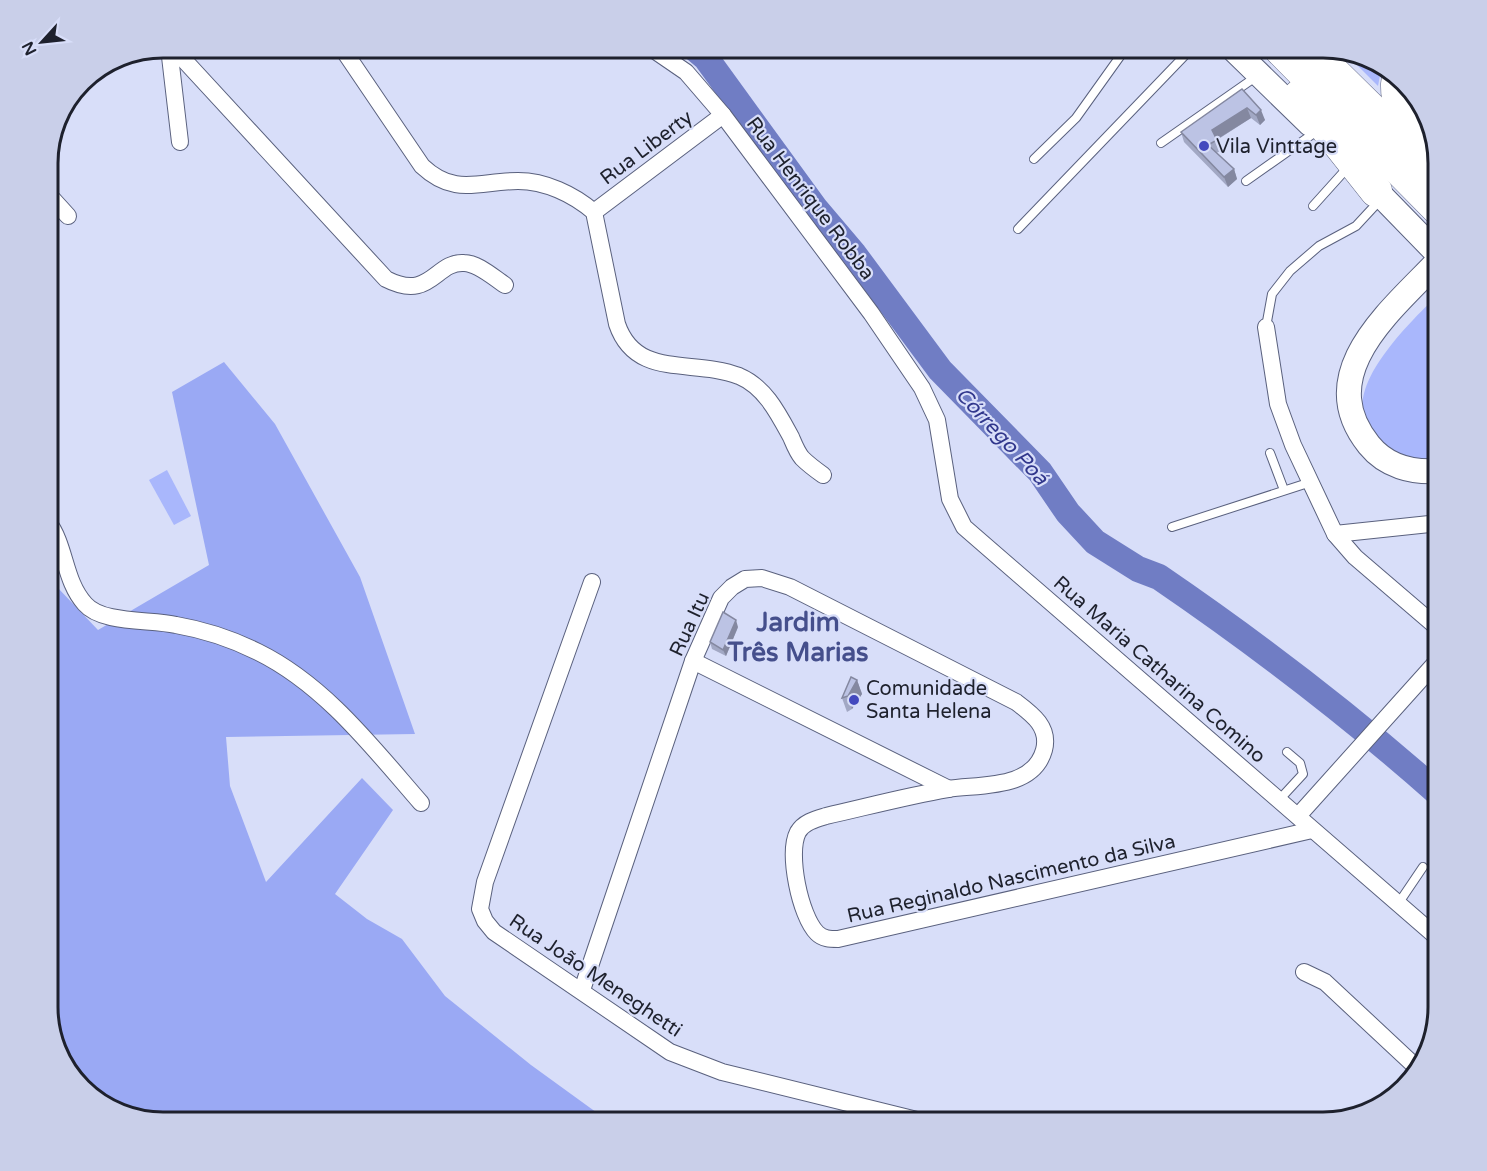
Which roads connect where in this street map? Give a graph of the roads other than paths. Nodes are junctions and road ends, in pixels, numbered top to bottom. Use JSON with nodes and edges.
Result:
{"nodes":[{"id":1,"x":1119,"y":58,"type":"edge"},
{"id":2,"x":1182,"y":58,"type":"edge"},
{"id":3,"x":1289,"y":58,"type":"edge"},
{"id":4,"x":1319,"y":58,"type":"edge"},
{"id":5,"x":172,"y":59,"type":"edge"},
{"id":6,"x":181,"y":59,"type":"edge"},
{"id":7,"x":349,"y":59,"type":"edge"},
{"id":8,"x":666,"y":59,"type":"edge"},
{"id":9,"x":1261,"y":61,"type":"edge"},
{"id":10,"x":1397,"y":89,"type":"edge"},
{"id":11,"x":723,"y":115,"type":"junction"},
{"id":12,"x":1317,"y":131,"type":"junction"},
{"id":13,"x":180,"y":142,"type":"dead end"},
{"id":14,"x":1161,"y":143,"type":"dead end"},
{"id":15,"x":1428,"y":156,"type":"edge"},
{"id":16,"x":1034,"y":159,"type":"dead end"},
{"id":17,"x":1351,"y":164,"type":"junction"},
{"id":18,"x":1428,"y":164,"type":"edge"},
{"id":19,"x":1246,"y":181,"type":"dead end"},
{"id":20,"x":1380,"y":194,"type":"junction"},
{"id":21,"x":1428,"y":199,"type":"edge"},
{"id":22,"x":59,"y":206,"type":"edge"},
{"id":23,"x":1313,"y":206,"type":"dead end"},
{"id":24,"x":594,"y":212,"type":"junction"},
{"id":25,"x":68,"y":216,"type":"dead end"},
{"id":26,"x":1018,"y":229,"type":"dead end"},
{"id":27,"x":1428,"y":244,"type":"edge"},
{"id":28,"x":1428,"y":272,"type":"edge"},
{"id":29,"x":505,"y":285,"type":"dead end"},
{"id":30,"x":1266,"y":327,"type":"joint"},
{"id":31,"x":922,"y":388,"type":"joint"},
{"id":32,"x":1270,"y":453,"type":"dead end"},
{"id":33,"x":1428,"y":471,"type":"edge"},
{"id":34,"x":823,"y":475,"type":"dead end"},
{"id":35,"x":1311,"y":482,"type":"junction"},
{"id":36,"x":1284,"y":490,"type":"junction"},
{"id":37,"x":1428,"y":524,"type":"edge"},
{"id":38,"x":1172,"y":527,"type":"dead end"},
{"id":39,"x":1335,"y":534,"type":"junction"},
{"id":40,"x":59,"y":542,"type":"edge"},
{"id":41,"x":592,"y":582,"type":"dead end"},
{"id":42,"x":1428,"y":620,"type":"edge"},
{"id":43,"x":693,"y":661,"type":"junction"},
{"id":44,"x":1428,"y":671,"type":"edge"},
{"id":45,"x":1287,"y":752,"type":"dead end"},
{"id":46,"x":1032,"y":770,"type":"joint"},
{"id":47,"x":949,"y":789,"type":"junction"},
{"id":48,"x":1279,"y":800,"type":"junction"},
{"id":49,"x":421,"y":803,"type":"dead end"},
{"id":50,"x":1298,"y":816,"type":"junction"},
{"id":51,"x":1312,"y":830,"type":"junction"},
{"id":52,"x":1423,"y":867,"type":"dead end"},
{"id":53,"x":1398,"y":904,"type":"junction"},
{"id":54,"x":1428,"y":930,"type":"edge"},
{"id":55,"x":1304,"y":972,"type":"dead end"},
{"id":56,"x":582,"y":990,"type":"junction"},
{"id":57,"x":1412,"y":1064,"type":"edge"},
{"id":58,"x":884,"y":1112,"type":"edge"}],
"edges":[{"from":1,"to":16,"type":"lane"},
{"from":2,"to":26,"type":"lane"},
{"from":3,"to":21,"type":"highway"},
{"from":4,"to":18,"type":"highway"},
{"from":5,"to":13,"type":"street"},
{"from":6,"to":29,"type":"street"},
{"from":7,"to":24,"type":"street"},
{"from":8,"to":11,"type":"street","name":"Rua Henrique Robba"},
{"from":9,"to":12,"type":"main road"},
{"from":9,"to":14,"type":"lane"},
{"from":9,"to":20,"type":"highway"},
{"from":10,"to":15,"type":"highway"},
{"from":11,"to":24,"type":"street","name":"Rua Liberty"},
{"from":11,"to":31,"type":"street","name":"Rua Henrique Robba"},
{"from":12,"to":17,"type":"main road"},
{"from":12,"to":19,"type":"lane"},
{"from":17,"to":20,"type":"main road"},
{"from":17,"to":23,"type":"lane"},
{"from":20,"to":27,"type":"main road"},
{"from":20,"to":30,"type":"lane"},
{"from":22,"to":25,"type":"street"},
{"from":24,"to":34,"type":"street"},
{"from":28,"to":33,"type":"main road"},
{"from":30,"to":35,"type":"street"},
{"from":31,"to":48,"type":"street","name":"Rua Maria Catharina Comino"},
{"from":32,"to":36,"type":"lane"},
{"from":35,"to":36,"type":"lane"},
{"from":35,"to":39,"type":"street"},
{"from":36,"to":38,"type":"lane"},
{"from":37,"to":39,"type":"street"},
{"from":39,"to":42,"type":"street"},
{"from":40,"to":49,"type":"street"},
{"from":41,"to":56,"type":"street","name":"Rua João Meneghetti"},
{"from":43,"to":46,"type":"street","name":"Rua Itu"},
{"from":43,"to":47,"type":"street"},
{"from":43,"to":56,"type":"street","name":"Rua Itu"},
{"from":44,"to":50,"type":"street"},
{"from":45,"to":48,"type":"lane"},
{"from":46,"to":47,"type":"street","name":"Rua Reginaldo Nascimento da Silva"},
{"from":47,"to":51,"type":"street","name":"Rua Reginaldo Nascimento da Silva"},
{"from":48,"to":50,"type":"street","name":"Rua Maria Catharina Comino"},
{"from":50,"to":51,"type":"street","name":"Rua Maria Catharina Comino"},
{"from":51,"to":53,"type":"street","name":"Rua Maria Catharina Comino"},
{"from":52,"to":53,"type":"lane"},
{"from":53,"to":54,"type":"street","name":"Rua Maria Catharina Comino"},
{"from":55,"to":57,"type":"street"},
{"from":56,"to":58,"type":"street","name":"Rua João Meneghetti"}]}
